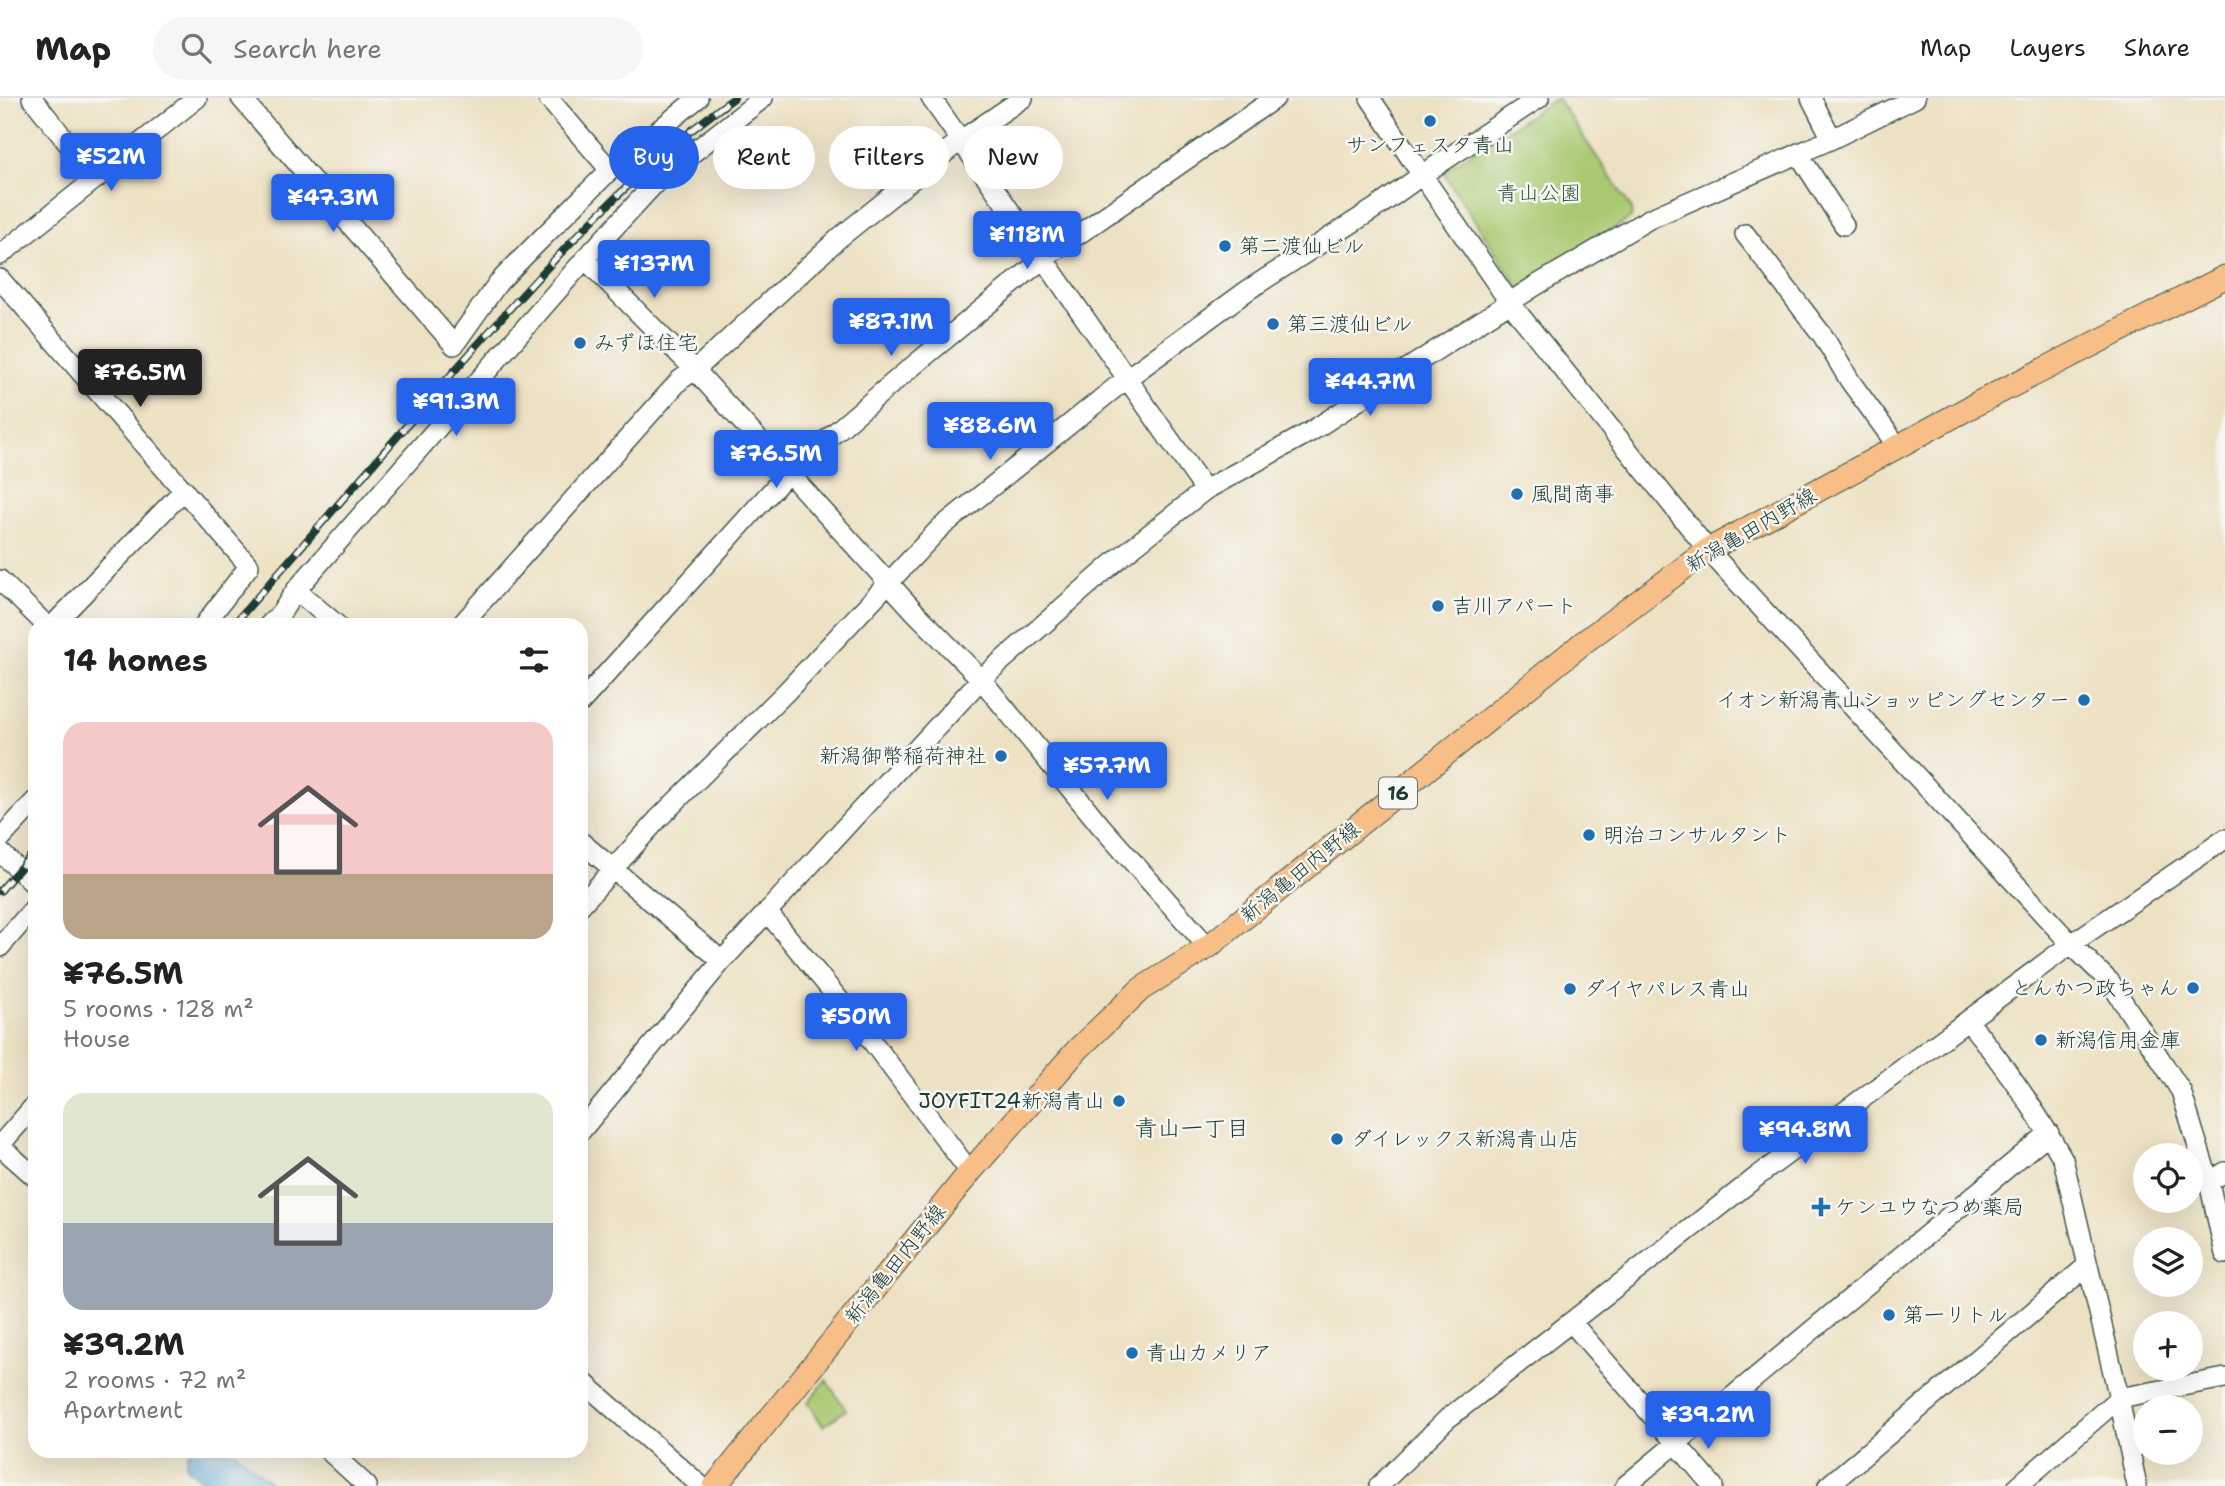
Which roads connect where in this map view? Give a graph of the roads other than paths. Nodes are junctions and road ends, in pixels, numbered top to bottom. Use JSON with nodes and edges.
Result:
{"nodes":[{"id":1,"x":32,"y":98,"type":"edge"},
{"id":2,"x":197,"y":98,"type":"edge"},
{"id":3,"x":241,"y":98,"type":"edge"},
{"id":4,"x":548,"y":98,"type":"edge"},
{"id":5,"x":698,"y":98,"type":"edge"},
{"id":6,"x":763,"y":98,"type":"edge"},
{"id":7,"x":931,"y":98,"type":"edge"},
{"id":8,"x":1023,"y":98,"type":"edge"},
{"id":9,"x":1275,"y":98,"type":"edge"},
{"id":10,"x":1370,"y":98,"type":"edge"},
{"id":11,"x":1539,"y":98,"type":"edge"},
{"id":12,"x":1811,"y":98,"type":"edge"},
{"id":13,"x":1915,"y":98,"type":"edge"},
{"id":14,"x":664,"y":126,"type":"edge"},
{"id":15,"x":1832,"y":139,"type":"junction"},
{"id":16,"x":961,"y":140,"type":"junction"},
{"id":17,"x":1798,"y":153,"type":"junction"},
{"id":18,"x":609,"y":169,"type":"edge"},
{"id":19,"x":609,"y":171,"type":"edge"},
{"id":20,"x":1422,"y":175,"type":"junction"},
{"id":21,"x":96,"y":179,"type":"junction"},
{"id":22,"x":1844,"y":225,"type":"dead end"},
{"id":23,"x":1745,"y":234,"type":"dead end"},
{"id":24,"x":0,"y":255,"type":"edge"},
{"id":25,"x":585,"y":259,"type":"junction"},
{"id":26,"x":1043,"y":259,"type":"junction"},
{"id":27,"x":2225,"y":277,"type":"edge"},
{"id":28,"x":0,"y":279,"type":"edge"},
{"id":29,"x":1510,"y":303,"type":"junction"},
{"id":30,"x":695,"y":370,"type":"junction"},
{"id":31,"x":1126,"y":379,"type":"junction"},
{"id":32,"x":1898,"y":447,"type":"junction"},
{"id":33,"x":788,"y":473,"type":"junction"},
{"id":34,"x":184,"y":490,"type":"junction"},
{"id":35,"x":1205,"y":490,"type":"junction"},
{"id":36,"x":1708,"y":550,"type":"junction"},
{"id":37,"x":0,"y":580,"type":"edge"},
{"id":38,"x":888,"y":582,"type":"junction"},
{"id":39,"x":296,"y":590,"type":"junction"},
{"id":40,"x":39,"y":618,"type":"edge"},
{"id":41,"x":60,"y":618,"type":"edge"},
{"id":42,"x":209,"y":618,"type":"edge"},
{"id":43,"x":275,"y":618,"type":"edge"},
{"id":44,"x":329,"y":618,"type":"edge"},
{"id":45,"x":467,"y":618,"type":"edge"},
{"id":46,"x":982,"y":678,"type":"junction"},
{"id":47,"x":588,"y":694,"type":"edge"},
{"id":48,"x":28,"y":809,"type":"edge"},
{"id":49,"x":0,"y":839,"type":"edge"},
{"id":50,"x":2225,"y":839,"type":"edge"},
{"id":51,"x":588,"y":848,"type":"edge"},
{"id":52,"x":0,"y":852,"type":"edge"},
{"id":53,"x":612,"y":870,"type":"junction"},
{"id":54,"x":28,"y":878,"type":"edge"},
{"id":55,"x":588,"y":897,"type":"edge"},
{"id":56,"x":768,"y":913,"type":"junction"},
{"id":57,"x":28,"y":914,"type":"edge"},
{"id":58,"x":2071,"y":944,"type":"junction"},
{"id":59,"x":0,"y":947,"type":"edge"},
{"id":60,"x":1208,"y":947,"type":"junction"},
{"id":61,"x":722,"y":961,"type":"junction"},
{"id":62,"x":1969,"y":1022,"type":"junction"},
{"id":63,"x":28,"y":1113,"type":"edge"},
{"id":64,"x":588,"y":1123,"type":"edge"},
{"id":65,"x":2049,"y":1133,"type":"junction"},
{"id":66,"x":0,"y":1145,"type":"edge"},
{"id":67,"x":28,"y":1171,"type":"edge"},
{"id":68,"x":970,"y":1172,"type":"junction"},
{"id":69,"x":2217,"y":1177,"type":"edge"},
{"id":70,"x":2225,"y":1254,"type":"edge"},
{"id":71,"x":2088,"y":1265,"type":"junction"},
{"id":72,"x":1572,"y":1323,"type":"junction"},
{"id":73,"x":2225,"y":1378,"type":"edge"},
{"id":74,"x":588,"y":1386,"type":"edge"},
{"id":75,"x":2119,"y":1398,"type":"junction"},
{"id":76,"x":1674,"y":1443,"type":"junction"},
{"id":77,"x":337,"y":1458,"type":"edge"},
{"id":78,"x":368,"y":1486,"type":"edge"},
{"id":79,"x":701,"y":1486,"type":"edge"},
{"id":80,"x":715,"y":1486,"type":"edge"},
{"id":81,"x":1379,"y":1486,"type":"edge"},
{"id":82,"x":1625,"y":1486,"type":"edge"},
{"id":83,"x":1713,"y":1486,"type":"edge"},
{"id":84,"x":1828,"y":1486,"type":"edge"},
{"id":85,"x":2018,"y":1486,"type":"edge"},
{"id":86,"x":2137,"y":1486,"type":"edge"}],
"edges":[{"from":1,"to":21,"type":"street"},
{"from":2,"to":21,"type":"street"},
{"from":3,"to":19,"type":"street"},
{"from":4,"to":18,"type":"street"},
{"from":5,"to":14,"type":"street"},
{"from":6,"to":25,"type":"street"},
{"from":7,"to":16,"type":"street"},
{"from":8,"to":16,"type":"street"},
{"from":9,"to":26,"type":"street"},
{"from":10,"to":20,"type":"street"},
{"from":11,"to":20,"type":"street"},
{"from":12,"to":15,"type":"street"},
{"from":13,"to":15,"type":"street"},
{"from":15,"to":17,"type":"street"},
{"from":16,"to":26,"type":"street"},
{"from":16,"to":30,"type":"street"},
{"from":17,"to":22,"type":"street"},
{"from":17,"to":29,"type":"street"},
{"from":20,"to":29,"type":"street"},
{"from":20,"to":31,"type":"street"},
{"from":21,"to":24,"type":"street"},
{"from":23,"to":32,"type":"street"},
{"from":25,"to":30,"type":"street"},
{"from":25,"to":39,"type":"street"},
{"from":26,"to":31,"type":"street"},
{"from":26,"to":33,"type":"street"},
{"from":27,"to":32,"type":"main road","name":"新潟亀田内野線","number":"16"},
{"from":28,"to":34,"type":"street"},
{"from":29,"to":35,"type":"street"},
{"from":29,"to":36,"type":"street"},
{"from":30,"to":33,"type":"street"},
{"from":30,"to":45,"type":"street"},
{"from":31,"to":35,"type":"street"},
{"from":31,"to":38,"type":"street"},
{"from":32,"to":36,"type":"main road","name":"新潟亀田内野線","number":"16"},
{"from":33,"to":38,"type":"street"},
{"from":33,"to":47,"type":"street"},
{"from":34,"to":41,"type":"street"},
{"from":34,"to":42,"type":"street"},
{"from":35,"to":46,"type":"street"},
{"from":36,"to":58,"type":"street"},
{"from":36,"to":60,"type":"main road","name":"新潟亀田内野線","number":"16"},
{"from":37,"to":40,"type":"street"},
{"from":38,"to":46,"type":"street"},
{"from":38,"to":53,"type":"street"},
{"from":39,"to":43,"type":"street"},
{"from":39,"to":44,"type":"street"},
{"from":46,"to":56,"type":"street"},
{"from":46,"to":60,"type":"street"},
{"from":48,"to":49,"type":"street"},
{"from":50,"to":58,"type":"street"},
{"from":51,"to":53,"type":"street"},
{"from":52,"to":54,"type":"street"},
{"from":53,"to":55,"type":"street"},
{"from":53,"to":61,"type":"street"},
{"from":56,"to":61,"type":"street"},
{"from":56,"to":68,"type":"street"},
{"from":57,"to":59,"type":"street"},
{"from":58,"to":62,"type":"street"},
{"from":58,"to":69,"type":"street"},
{"from":60,"to":68,"type":"main road","name":"新潟亀田内野線","number":"16"},
{"from":61,"to":64,"type":"street"},
{"from":62,"to":65,"type":"street"},
{"from":62,"to":72,"type":"street"},
{"from":63,"to":66,"type":"street"},
{"from":65,"to":71,"type":"street"},
{"from":65,"to":76,"type":"street"},
{"from":66,"to":67,"type":"street"},
{"from":68,"to":80,"type":"main road","name":"新潟亀田内野線","number":"16"},
{"from":69,"to":70,"type":"street"},
{"from":71,"to":75,"type":"street"},
{"from":71,"to":84,"type":"street"},
{"from":72,"to":76,"type":"street"},
{"from":72,"to":81,"type":"street"},
{"from":73,"to":75,"type":"street"},
{"from":74,"to":79,"type":"street"},
{"from":75,"to":85,"type":"street"},
{"from":75,"to":86,"type":"street"},
{"from":76,"to":82,"type":"street"},
{"from":76,"to":83,"type":"street"},
{"from":77,"to":78,"type":"street"}]}
